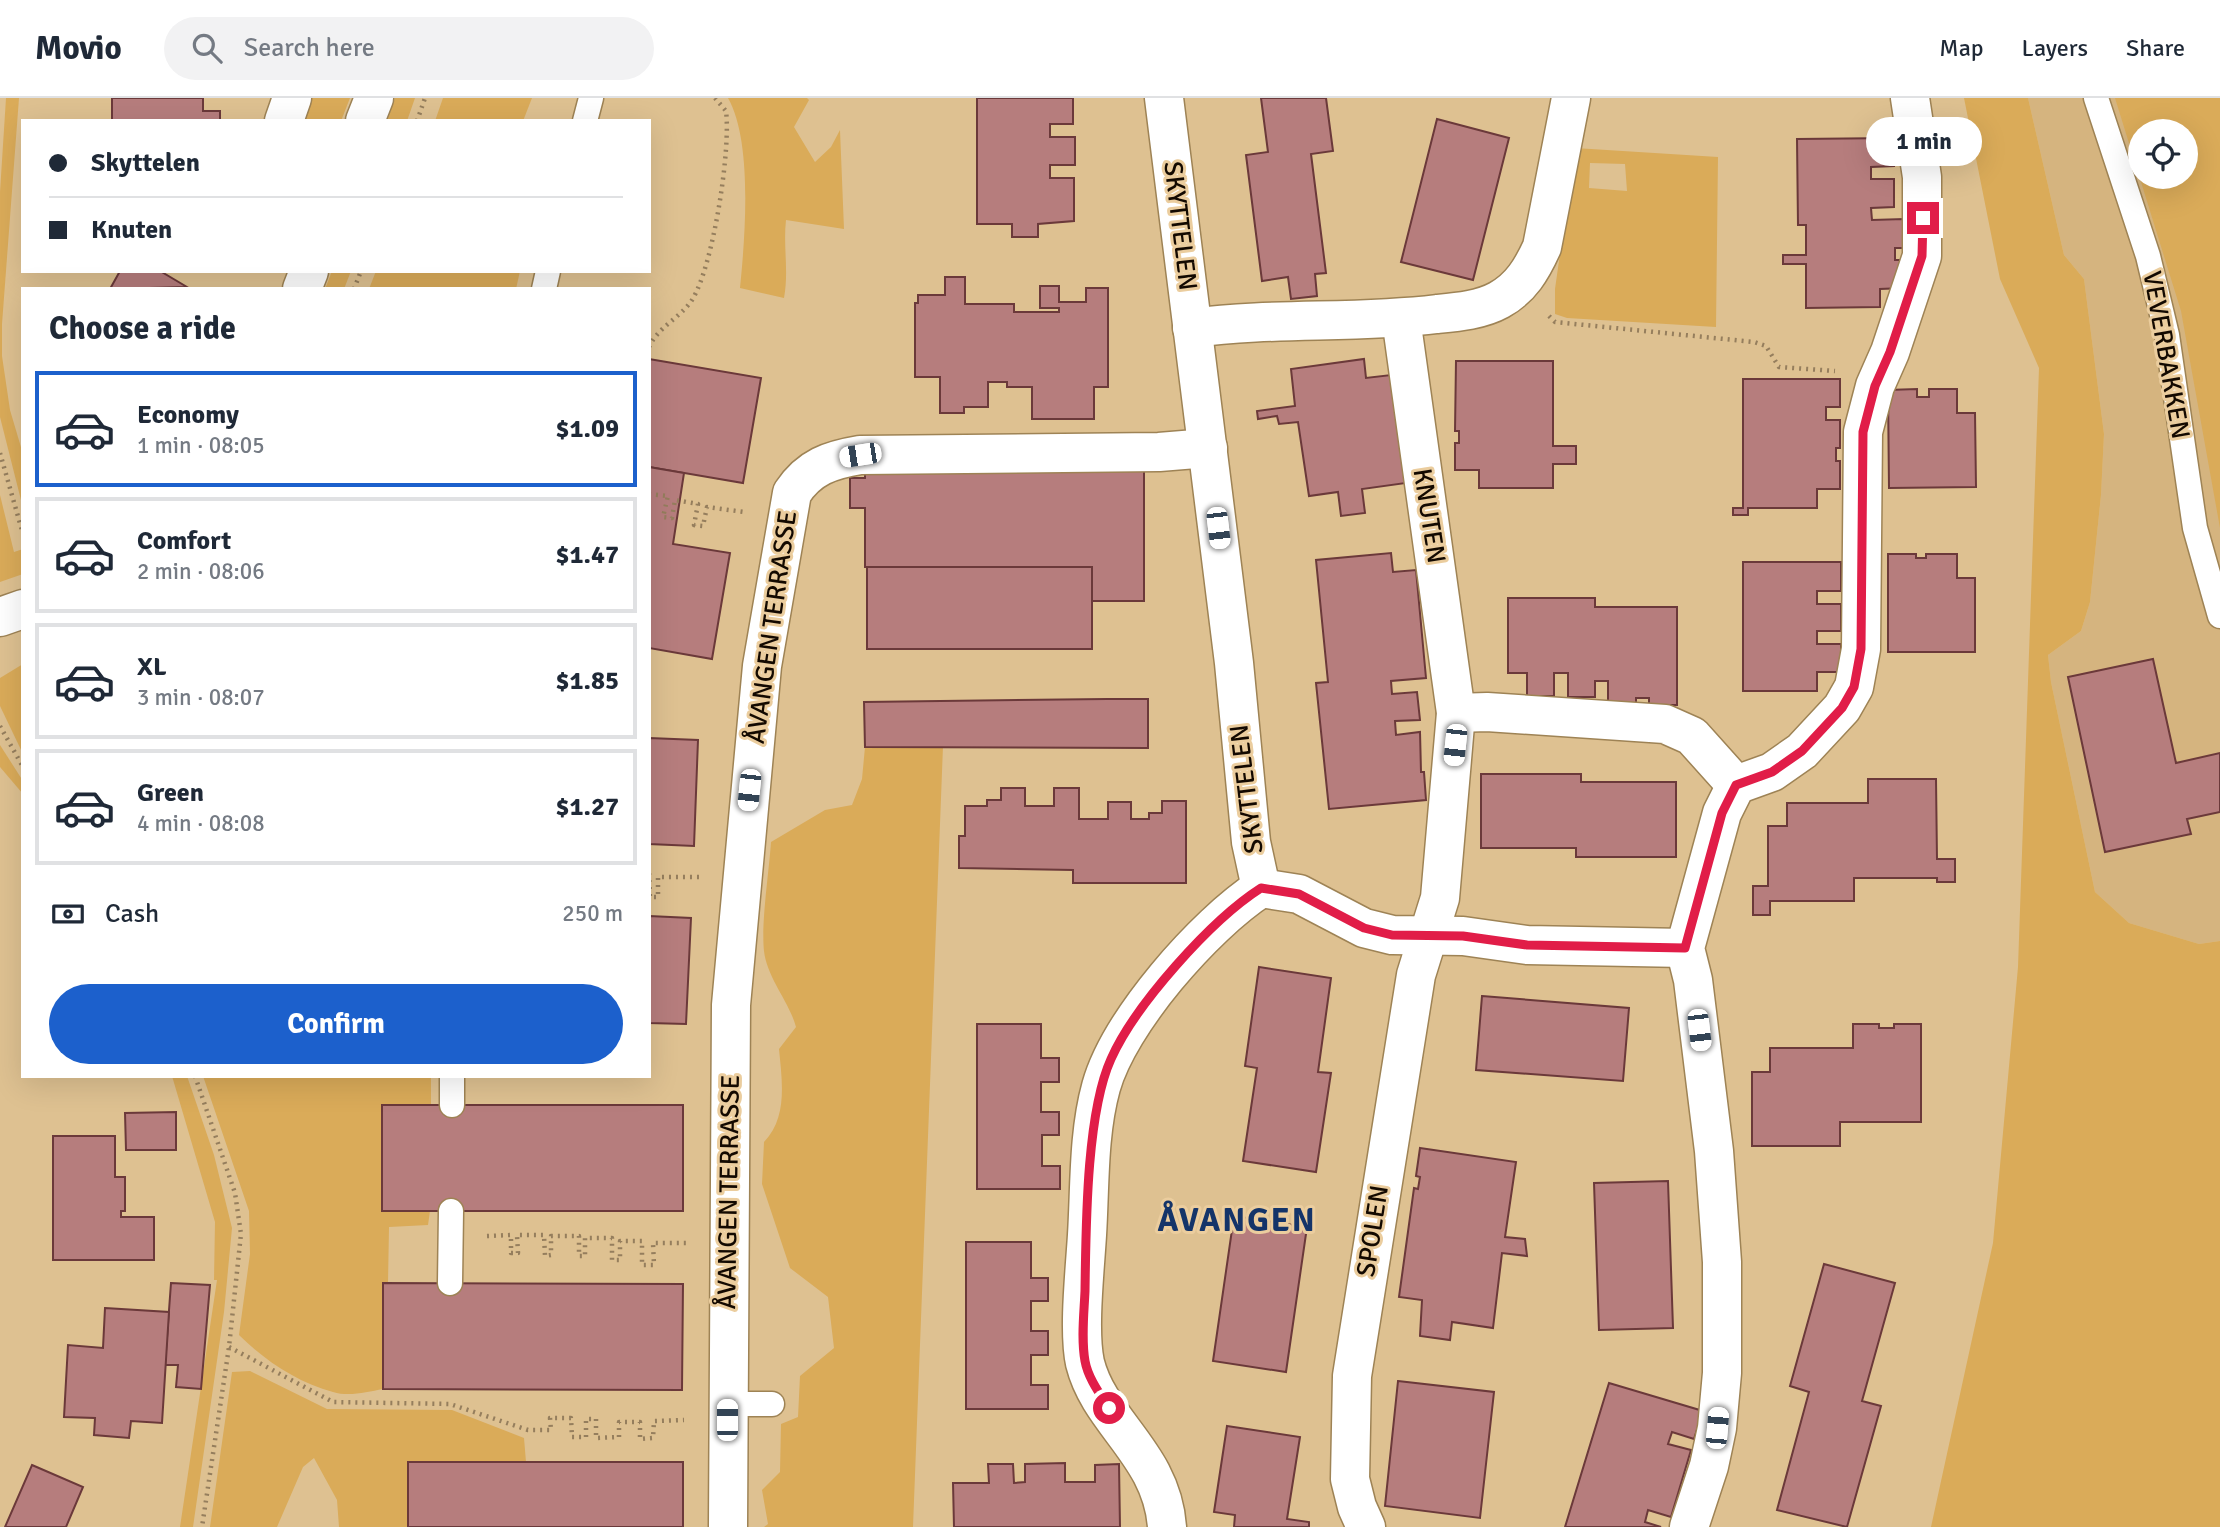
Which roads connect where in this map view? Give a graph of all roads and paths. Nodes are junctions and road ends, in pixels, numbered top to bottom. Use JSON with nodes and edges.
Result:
{"nodes":[{"id":1,"x":292,"y":98,"type":"edge"},
{"id":2,"x":374,"y":98,"type":"edge"},
{"id":3,"x":425,"y":98,"type":"edge"},
{"id":4,"x":591,"y":98,"type":"edge"},
{"id":5,"x":715,"y":98,"type":"edge"},
{"id":6,"x":1164,"y":98,"type":"edge"},
{"id":7,"x":1571,"y":98,"type":"edge"},
{"id":8,"x":1910,"y":98,"type":"edge"},
{"id":9,"x":2096,"y":98,"type":"edge"},
{"id":10,"x":285,"y":119,"type":"edge"},
{"id":11,"x":366,"y":119,"type":"edge"},
{"id":12,"x":418,"y":119,"type":"edge"},
{"id":13,"x":586,"y":119,"type":"edge"},
{"id":14,"x":1525,"y":277,"type":"junction"},
{"id":15,"x":1401,"y":318,"type":"junction"},
{"id":16,"x":1192,"y":328,"type":"junction"},
{"id":17,"x":651,"y":344,"type":"edge"},
{"id":18,"x":1877,"y":381,"type":"junction"},
{"id":19,"x":1208,"y":447,"type":"junction"},
{"id":20,"x":0,"y":453,"type":"edge"},
{"id":21,"x":651,"y":494,"type":"edge"},
{"id":22,"x":786,"y":518,"type":"junction"},
{"id":23,"x":21,"y":527,"type":"edge"},
{"id":24,"x":21,"y":610,"type":"edge"},
{"id":25,"x":2220,"y":616,"type":"edge"},
{"id":26,"x":0,"y":617,"type":"edge"},
{"id":27,"x":1456,"y":713,"type":"junction"},
{"id":28,"x":0,"y":726,"type":"edge"},
{"id":29,"x":21,"y":763,"type":"edge"},
{"id":30,"x":1736,"y":785,"type":"junction"},
{"id":31,"x":741,"y":877,"type":"junction"},
{"id":32,"x":1261,"y":888,"type":"junction"},
{"id":33,"x":651,"y":897,"type":"edge"},
{"id":34,"x":1429,"y":935,"type":"junction"},
{"id":35,"x":1685,"y":948,"type":"junction"},
{"id":36,"x":196,"y":1078,"type":"edge"},
{"id":37,"x":453,"y":1078,"type":"edge"},
{"id":38,"x":452,"y":1105,"type":"dead end"},
{"id":39,"x":451,"y":1211,"type":"dead end"},
{"id":40,"x":451,"y":1236,"type":"junction"},
{"id":41,"x":728,"y":1243,"type":"junction"},
{"id":42,"x":450,"y":1283,"type":"dead end"},
{"id":43,"x":229,"y":1347,"type":"junction"},
{"id":44,"x":772,"y":1404,"type":"dead end"},
{"id":45,"x":727,"y":1412,"type":"junction"},
{"id":46,"x":202,"y":1527,"type":"edge"},
{"id":47,"x":728,"y":1527,"type":"edge"},
{"id":48,"x":1167,"y":1527,"type":"edge"},
{"id":49,"x":1366,"y":1527,"type":"edge"},
{"id":50,"x":1689,"y":1527,"type":"edge"}],
"edges":[{"from":1,"to":10,"type":"street"},
{"from":2,"to":11,"type":"street"},
{"from":3,"to":12,"type":"path"},
{"from":4,"to":13,"type":"lane"},
{"from":5,"to":17,"type":"path"},
{"from":6,"to":16,"type":"street","name":"SKYTTELEN"},
{"from":7,"to":14,"type":"street"},
{"from":8,"to":18,"type":"street"},
{"from":9,"to":25,"type":"lane","name":"VEVERBAKKEN"},
{"from":14,"to":15,"type":"street"},
{"from":14,"to":18,"type":"path"},
{"from":15,"to":16,"type":"street"},
{"from":15,"to":27,"type":"street","name":"KNUTEN"},
{"from":16,"to":19,"type":"street","name":"SKYTTELEN"},
{"from":18,"to":30,"type":"street"},
{"from":19,"to":22,"type":"street","name":"ÅVANGEN TERRASSE"},
{"from":19,"to":32,"type":"street","name":"SKYTTELEN"},
{"from":20,"to":23,"type":"path"},
{"from":21,"to":22,"type":"path"},
{"from":22,"to":31,"type":"street","name":"ÅVANGEN TERRASSE"},
{"from":24,"to":26,"type":"street"},
{"from":27,"to":30,"type":"street"},
{"from":27,"to":34,"type":"street","name":"KNUTEN"},
{"from":28,"to":29,"type":"path"},
{"from":30,"to":35,"type":"street"},
{"from":31,"to":33,"type":"path"},
{"from":31,"to":41,"type":"street","name":"ÅVANGEN TERRASSE"},
{"from":32,"to":34,"type":"street"},
{"from":32,"to":48,"type":"street","name":"SKYTTELEN"},
{"from":34,"to":35,"type":"street"},
{"from":34,"to":49,"type":"street","name":"SPOLEN"},
{"from":35,"to":50,"type":"street"},
{"from":36,"to":43,"type":"path"},
{"from":37,"to":38,"type":"lane"},
{"from":39,"to":40,"type":"lane"},
{"from":40,"to":41,"type":"path"},
{"from":40,"to":42,"type":"lane"},
{"from":41,"to":45,"type":"street","name":"ÅVANGEN TERRASSE"},
{"from":43,"to":45,"type":"path"},
{"from":43,"to":46,"type":"path"},
{"from":44,"to":45,"type":"lane"},
{"from":45,"to":47,"type":"street","name":"ÅVANGEN TERRASSE"}]}
